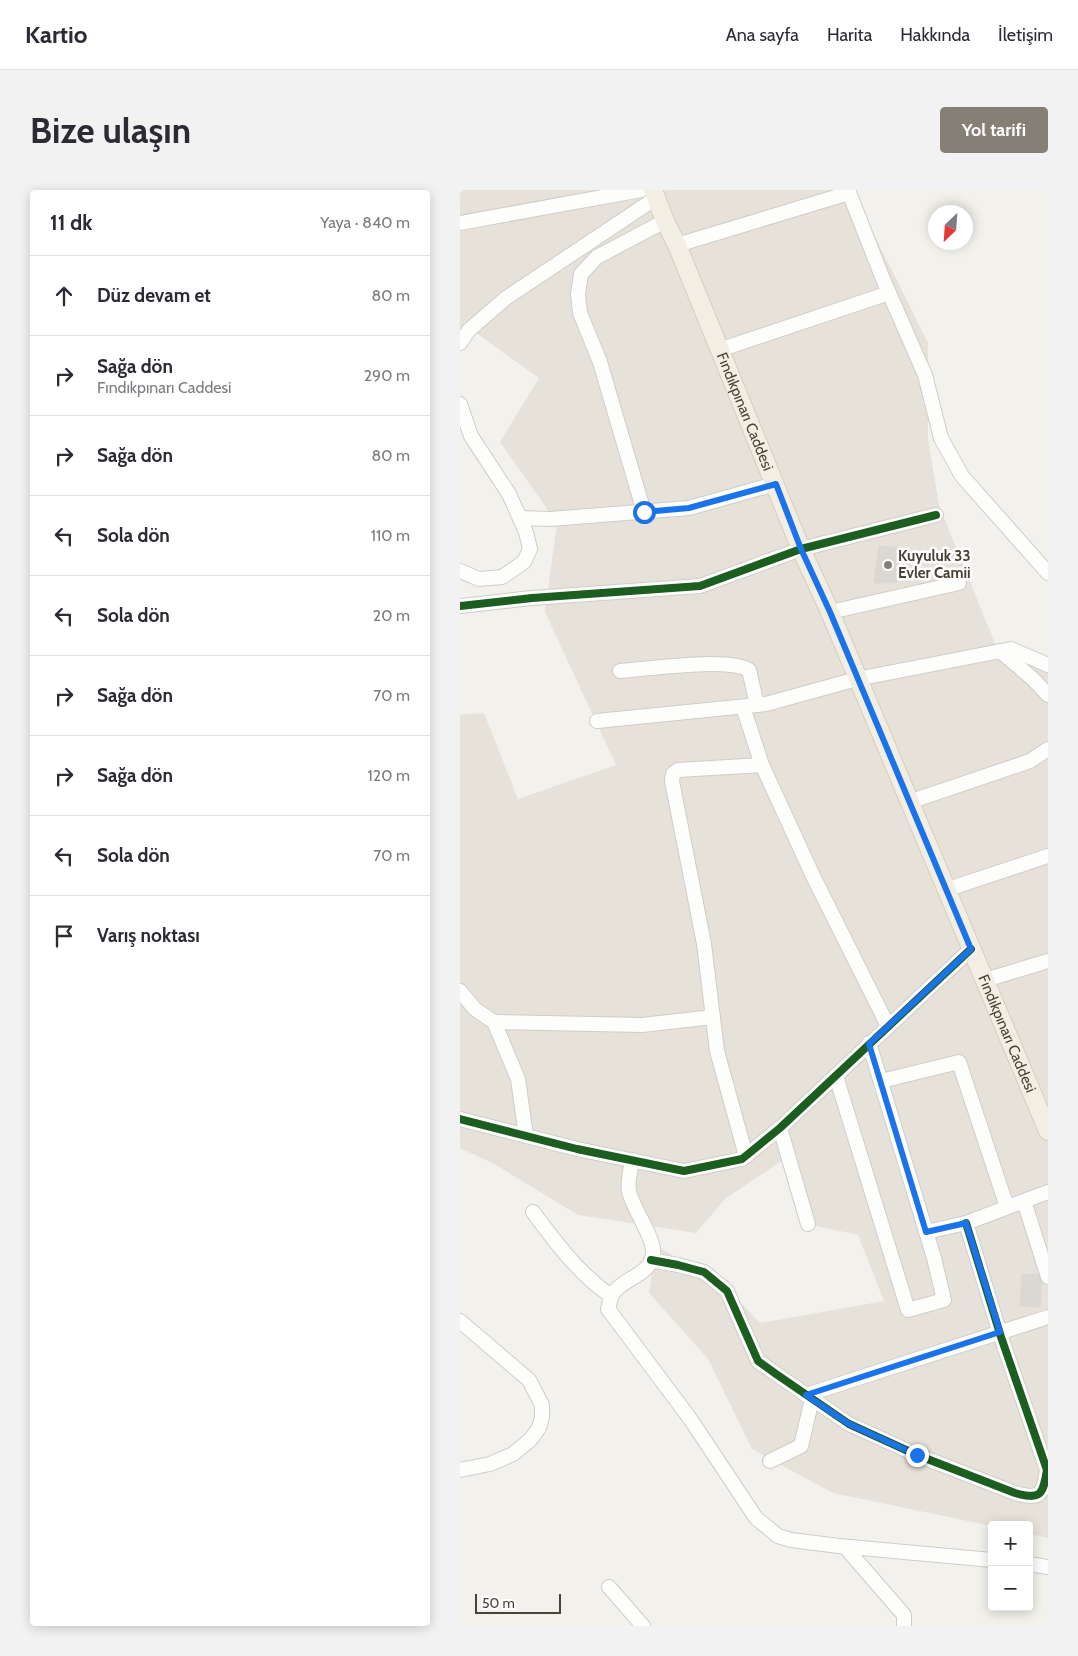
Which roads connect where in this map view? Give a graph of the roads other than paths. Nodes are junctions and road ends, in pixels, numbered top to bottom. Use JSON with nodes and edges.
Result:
{"nodes":[{"id":1,"x":849,"y":191,"type":"edge"},
{"id":2,"x":650,"y":193,"type":"edge"},
{"id":3,"x":665,"y":220,"type":"junction"},
{"id":4,"x":460,"y":222,"type":"edge"},
{"id":5,"x":677,"y":245,"type":"junction"},
{"id":6,"x":889,"y":292,"type":"junction"},
{"id":7,"x":460,"y":343,"type":"edge"},
{"id":8,"x":719,"y":350,"type":"junction"},
{"id":9,"x":460,"y":404,"type":"edge"},
{"id":10,"x":776,"y":484,"type":"junction"},
{"id":11,"x":644,"y":512,"type":"junction"},
{"id":12,"x":936,"y":515,"type":"dead end"},
{"id":13,"x":520,"y":518,"type":"junction"},
{"id":14,"x":801,"y":549,"type":"junction"},
{"id":15,"x":460,"y":571,"type":"edge"},
{"id":16,"x":1048,"y":573,"type":"edge"},
{"id":17,"x":959,"y":583,"type":"dead end"},
{"id":18,"x":460,"y":606,"type":"edge"},
{"id":19,"x":830,"y":612,"type":"junction"},
{"id":20,"x":1000,"y":650,"type":"junction"},
{"id":21,"x":1048,"y":664,"type":"edge"},
{"id":22,"x":620,"y":671,"type":"dead end"},
{"id":23,"x":857,"y":679,"type":"junction"},
{"id":24,"x":1048,"y":695,"type":"edge"},
{"id":25,"x":750,"y":706,"type":"junction"},
{"id":26,"x":597,"y":721,"type":"dead end"},
{"id":27,"x":1048,"y":749,"type":"edge"},
{"id":28,"x":762,"y":765,"type":"junction"},
{"id":29,"x":909,"y":802,"type":"junction"},
{"id":30,"x":1048,"y":856,"type":"edge"},
{"id":31,"x":945,"y":890,"type":"junction"},
{"id":32,"x":971,"y":949,"type":"junction"},
{"id":33,"x":1048,"y":961,"type":"edge"},
{"id":34,"x":985,"y":980,"type":"junction"},
{"id":35,"x":460,"y":991,"type":"edge"},
{"id":36,"x":713,"y":1018,"type":"junction"},
{"id":37,"x":494,"y":1022,"type":"junction"},
{"id":38,"x":888,"y":1026,"type":"junction"},
{"id":39,"x":869,"y":1044,"type":"junction"},
{"id":40,"x":836,"y":1076,"type":"junction"},
{"id":41,"x":881,"y":1081,"type":"junction"},
{"id":42,"x":460,"y":1119,"type":"edge"},
{"id":43,"x":780,"y":1128,"type":"junction"},
{"id":44,"x":1048,"y":1131,"type":"edge"},
{"id":45,"x":526,"y":1136,"type":"junction"},
{"id":46,"x":746,"y":1156,"type":"junction"},
{"id":47,"x":632,"y":1160,"type":"junction"},
{"id":48,"x":1048,"y":1192,"type":"edge"},
{"id":49,"x":1024,"y":1201,"type":"junction"},
{"id":50,"x":1007,"y":1207,"type":"junction"},
{"id":51,"x":534,"y":1212,"type":"dead end"},
{"id":52,"x":966,"y":1223,"type":"junction"},
{"id":53,"x":808,"y":1224,"type":"dead end"},
{"id":54,"x":926,"y":1232,"type":"junction"},
{"id":55,"x":651,"y":1260,"type":"junction"},
{"id":56,"x":1048,"y":1277,"type":"edge"},
{"id":57,"x":611,"y":1296,"type":"junction"},
{"id":58,"x":1048,"y":1317,"type":"edge"},
{"id":59,"x":460,"y":1321,"type":"edge"},
{"id":60,"x":1000,"y":1332,"type":"junction"},
{"id":61,"x":809,"y":1397,"type":"junction"},
{"id":62,"x":770,"y":1461,"type":"dead end"},
{"id":63,"x":460,"y":1470,"type":"edge"},
{"id":64,"x":1047,"y":1480,"type":"edge"},
{"id":65,"x":845,"y":1547,"type":"junction"},
{"id":66,"x":988,"y":1560,"type":"edge"},
{"id":67,"x":1033,"y":1565,"type":"edge"},
{"id":68,"x":1048,"y":1567,"type":"edge"},
{"id":69,"x":609,"y":1588,"type":"dead end"},
{"id":70,"x":643,"y":1626,"type":"edge"},
{"id":71,"x":904,"y":1626,"type":"edge"}],
"edges":[{"from":1,"to":5,"type":"street"},
{"from":1,"to":6,"type":"street"},
{"from":2,"to":3,"type":"main road","name":"Fındıkpınarı Caddesi"},
{"from":2,"to":4,"type":"street"},
{"from":2,"to":7,"type":"street"},
{"from":3,"to":5,"type":"main road","name":"Fındıkpınarı Caddesi"},
{"from":3,"to":11,"type":"street"},
{"from":5,"to":8,"type":"main road","name":"Fındıkpınarı Caddesi"},
{"from":6,"to":8,"type":"street"},
{"from":6,"to":16,"type":"street"},
{"from":8,"to":10,"type":"main road","name":"Fındıkpınarı Caddesi"},
{"from":9,"to":13,"type":"street"},
{"from":10,"to":11,"type":"street"},
{"from":10,"to":14,"type":"main road","name":"Fındıkpınarı Caddesi"},
{"from":11,"to":13,"type":"street"},
{"from":12,"to":14,"type":"street"},
{"from":13,"to":15,"type":"street"},
{"from":14,"to":18,"type":"street"},
{"from":14,"to":19,"type":"main road","name":"Fındıkpınarı Caddesi"},
{"from":17,"to":19,"type":"street"},
{"from":19,"to":23,"type":"main road","name":"Fındıkpınarı Caddesi"},
{"from":20,"to":21,"type":"street"},
{"from":20,"to":23,"type":"street"},
{"from":20,"to":24,"type":"street"},
{"from":22,"to":25,"type":"street"},
{"from":23,"to":25,"type":"street"},
{"from":23,"to":29,"type":"main road","name":"Fındıkpınarı Caddesi"},
{"from":25,"to":26,"type":"street"},
{"from":25,"to":28,"type":"street"},
{"from":27,"to":29,"type":"street"},
{"from":28,"to":36,"type":"street"},
{"from":28,"to":38,"type":"street"},
{"from":29,"to":31,"type":"main road","name":"Fındıkpınarı Caddesi"},
{"from":30,"to":31,"type":"street"},
{"from":31,"to":32,"type":"main road","name":"Fındıkpınarı Caddesi"},
{"from":32,"to":34,"type":"main road","name":"Fındıkpınarı Caddesi"},
{"from":32,"to":38,"type":"street"},
{"from":33,"to":34,"type":"street"},
{"from":34,"to":44,"type":"main road","name":"Fındıkpınarı Caddesi"},
{"from":35,"to":37,"type":"street"},
{"from":36,"to":37,"type":"street"},
{"from":36,"to":46,"type":"street"},
{"from":37,"to":45,"type":"street"},
{"from":38,"to":39,"type":"street"},
{"from":39,"to":40,"type":"street"},
{"from":39,"to":41,"type":"street"},
{"from":40,"to":43,"type":"street"},
{"from":40,"to":54,"type":"street"},
{"from":41,"to":50,"type":"street"},
{"from":41,"to":54,"type":"street"},
{"from":42,"to":45,"type":"street"},
{"from":43,"to":46,"type":"street"},
{"from":43,"to":53,"type":"street"},
{"from":45,"to":47,"type":"street"},
{"from":46,"to":47,"type":"street"},
{"from":47,"to":55,"type":"street"},
{"from":48,"to":49,"type":"street"},
{"from":49,"to":50,"type":"street"},
{"from":49,"to":56,"type":"street"},
{"from":50,"to":52,"type":"street"},
{"from":51,"to":57,"type":"street"},
{"from":52,"to":54,"type":"street"},
{"from":52,"to":60,"type":"street"},
{"from":55,"to":57,"type":"street"},
{"from":55,"to":61,"type":"street"},
{"from":57,"to":65,"type":"street"},
{"from":58,"to":60,"type":"street"},
{"from":59,"to":63,"type":"street"},
{"from":60,"to":61,"type":"street"},
{"from":60,"to":64,"type":"street"},
{"from":61,"to":62,"type":"street"},
{"from":61,"to":64,"type":"street"},
{"from":65,"to":66,"type":"street"},
{"from":65,"to":71,"type":"street"},
{"from":67,"to":68,"type":"street"},
{"from":69,"to":70,"type":"street"}]}
